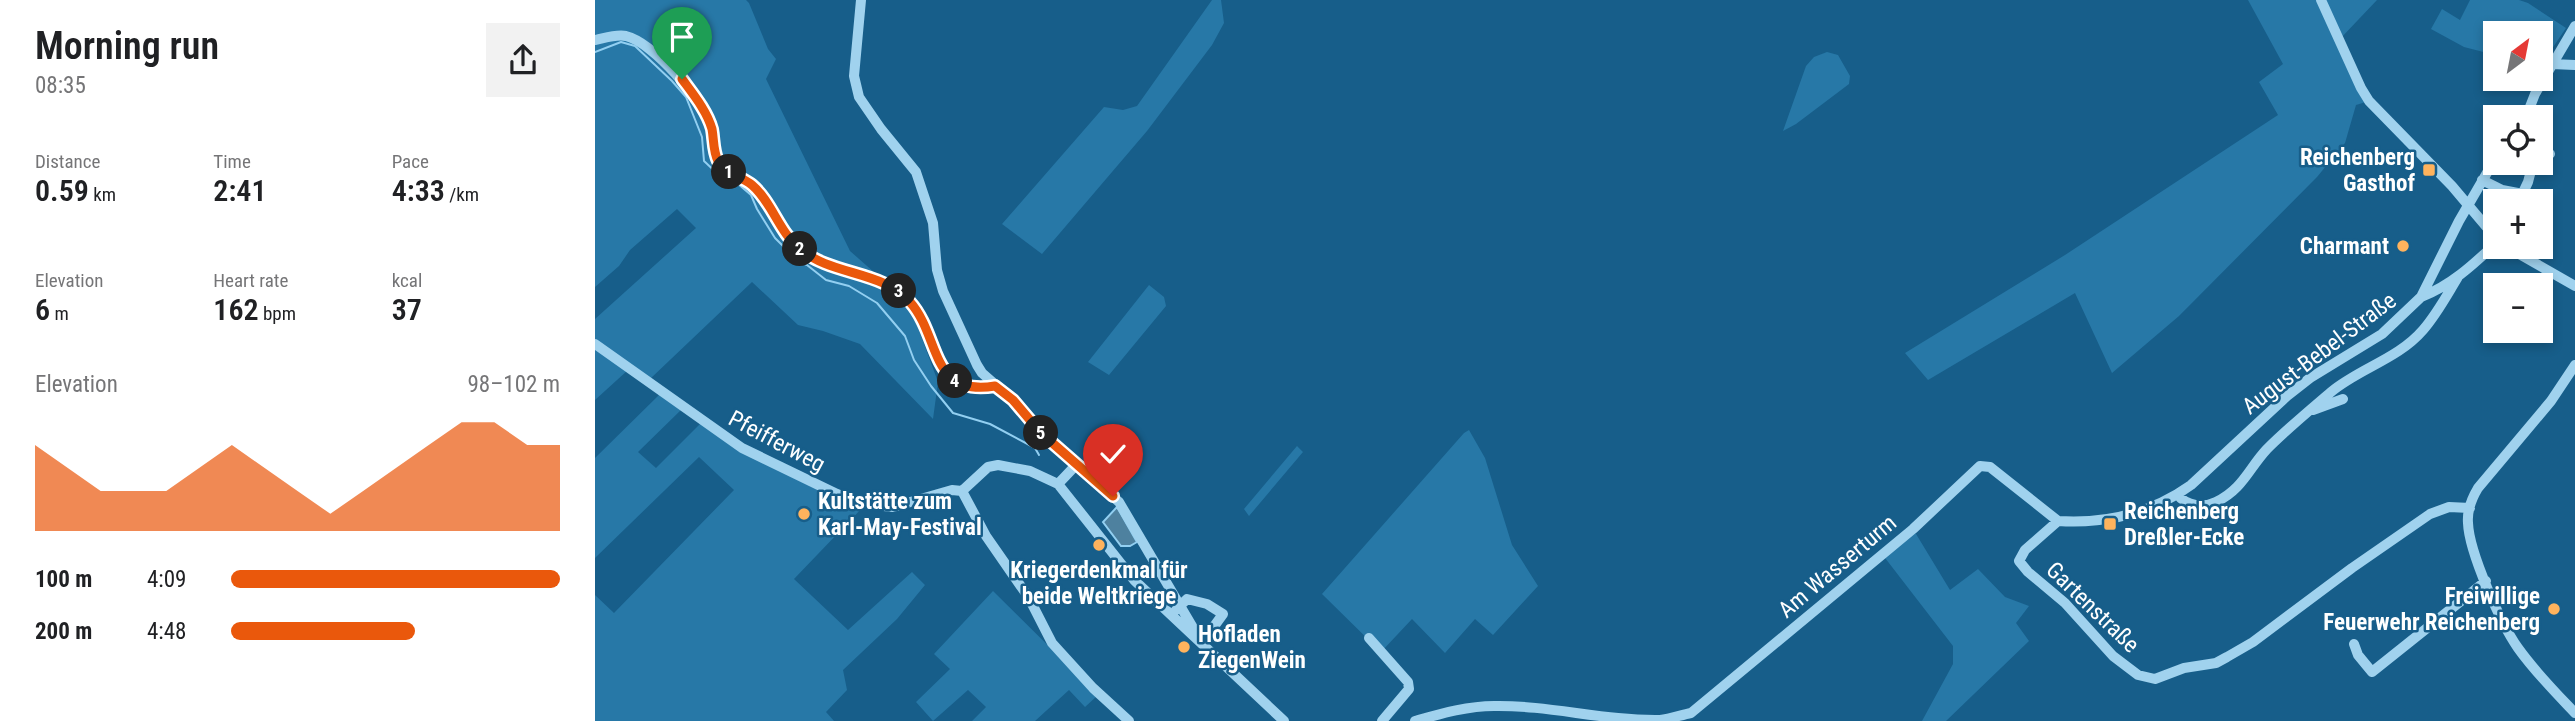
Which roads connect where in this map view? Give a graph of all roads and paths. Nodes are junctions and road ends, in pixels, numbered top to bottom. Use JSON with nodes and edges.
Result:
{"nodes":[{"id":1,"x":862,"y":0,"type":"edge"},
{"id":2,"x":2321,"y":0,"type":"edge"},
{"id":3,"x":2575,"y":26,"type":"edge"},
{"id":4,"x":595,"y":40,"type":"edge"},
{"id":5,"x":2553,"y":62,"type":"edge"},
{"id":6,"x":2553,"y":64,"type":"edge"},
{"id":7,"x":2575,"y":65,"type":"edge"},
{"id":8,"x":2485,"y":175,"type":"edge"},
{"id":9,"x":2482,"y":180,"type":"junction"},
{"id":10,"x":2501,"y":189,"type":"edge"},
{"id":11,"x":2468,"y":204,"type":"junction"},
{"id":12,"x":2483,"y":222,"type":"edge"},
{"id":13,"x":2483,"y":255,"type":"edge"},
{"id":14,"x":2528,"y":259,"type":"edge"},
{"id":15,"x":2458,"y":277,"type":"junction"},
{"id":16,"x":2575,"y":286,"type":"edge"},
{"id":17,"x":2421,"y":297,"type":"junction"},
{"id":18,"x":595,"y":344,"type":"edge"},
{"id":19,"x":2575,"y":365,"type":"edge"},
{"id":20,"x":995,"y":386,"type":"junction"},
{"id":21,"x":2343,"y":400,"type":"dead end"},
{"id":22,"x":2312,"y":410,"type":"junction"},
{"id":23,"x":1077,"y":464,"type":"junction"},
{"id":24,"x":1058,"y":484,"type":"junction"},
{"id":25,"x":962,"y":491,"type":"junction"},
{"id":26,"x":2178,"y":495,"type":"junction"},
{"id":27,"x":2470,"y":508,"type":"junction"},
{"id":28,"x":2059,"y":521,"type":"junction"},
{"id":29,"x":1155,"y":565,"type":"junction"},
{"id":30,"x":1135,"y":580,"type":"junction"},
{"id":31,"x":2486,"y":582,"type":"junction"},
{"id":32,"x":1180,"y":606,"type":"junction"},
{"id":33,"x":1171,"y":615,"type":"junction"},
{"id":34,"x":1369,"y":638,"type":"dead end"},
{"id":35,"x":1202,"y":643,"type":"junction"},
{"id":36,"x":2354,"y":644,"type":"dead end"},
{"id":37,"x":2575,"y":713,"type":"edge"},
{"id":38,"x":1596,"y":718,"type":"edge"},
{"id":39,"x":1279,"y":720,"type":"edge"},
{"id":40,"x":1626,"y":720,"type":"edge"},
{"id":41,"x":1129,"y":721,"type":"edge"},
{"id":42,"x":1382,"y":721,"type":"edge"},
{"id":43,"x":1415,"y":721,"type":"edge"}],
"edges":[{"from":1,"to":20,"type":"street"},
{"from":2,"to":11,"type":"street"},
{"from":3,"to":5,"type":"street"},
{"from":4,"to":20,"type":"street"},
{"from":6,"to":7,"type":"street"},
{"from":8,"to":9,"type":"street","name":"August-Bebel-Straße"},
{"from":9,"to":10,"type":"street"},
{"from":9,"to":11,"type":"street","name":"August-Bebel-Straße"},
{"from":11,"to":12,"type":"street"},
{"from":11,"to":17,"type":"street","name":"August-Bebel-Straße"},
{"from":13,"to":15,"type":"street","name":"August-Bebel-Straße"},
{"from":14,"to":16,"type":"street"},
{"from":15,"to":17,"type":"street","name":"August-Bebel-Straße"},
{"from":15,"to":22,"type":"street","name":"August-Bebel-Straße"},
{"from":17,"to":26,"type":"street","name":"August-Bebel-Straße"},
{"from":18,"to":25,"type":"street","name":"Pfeifferweg"},
{"from":19,"to":27,"type":"street"},
{"from":20,"to":23,"type":"street"},
{"from":21,"to":22,"type":"street","name":"August-Bebel-Straße"},
{"from":22,"to":26,"type":"street","name":"August-Bebel-Straße"},
{"from":23,"to":24,"type":"street"},
{"from":23,"to":29,"type":"street"},
{"from":24,"to":25,"type":"street"},
{"from":24,"to":30,"type":"street"},
{"from":25,"to":41,"type":"street"},
{"from":26,"to":28,"type":"street","name":"August-Bebel-Straße"},
{"from":27,"to":28,"type":"street","name":"Gartenstraße"},
{"from":27,"to":31,"type":"street"},
{"from":28,"to":40,"type":"street","name":"Am Wasserturm"},
{"from":29,"to":30,"type":"street"},
{"from":29,"to":32,"type":"street"},
{"from":30,"to":33,"type":"street"},
{"from":31,"to":36,"type":"street"},
{"from":31,"to":37,"type":"street"},
{"from":32,"to":33,"type":"street"},
{"from":32,"to":35,"type":"street"},
{"from":32,"to":35,"type":"street"},
{"from":33,"to":35,"type":"street"},
{"from":34,"to":42,"type":"street"},
{"from":35,"to":39,"type":"street"},
{"from":38,"to":40,"type":"street"},
{"from":38,"to":43,"type":"street"}]}
